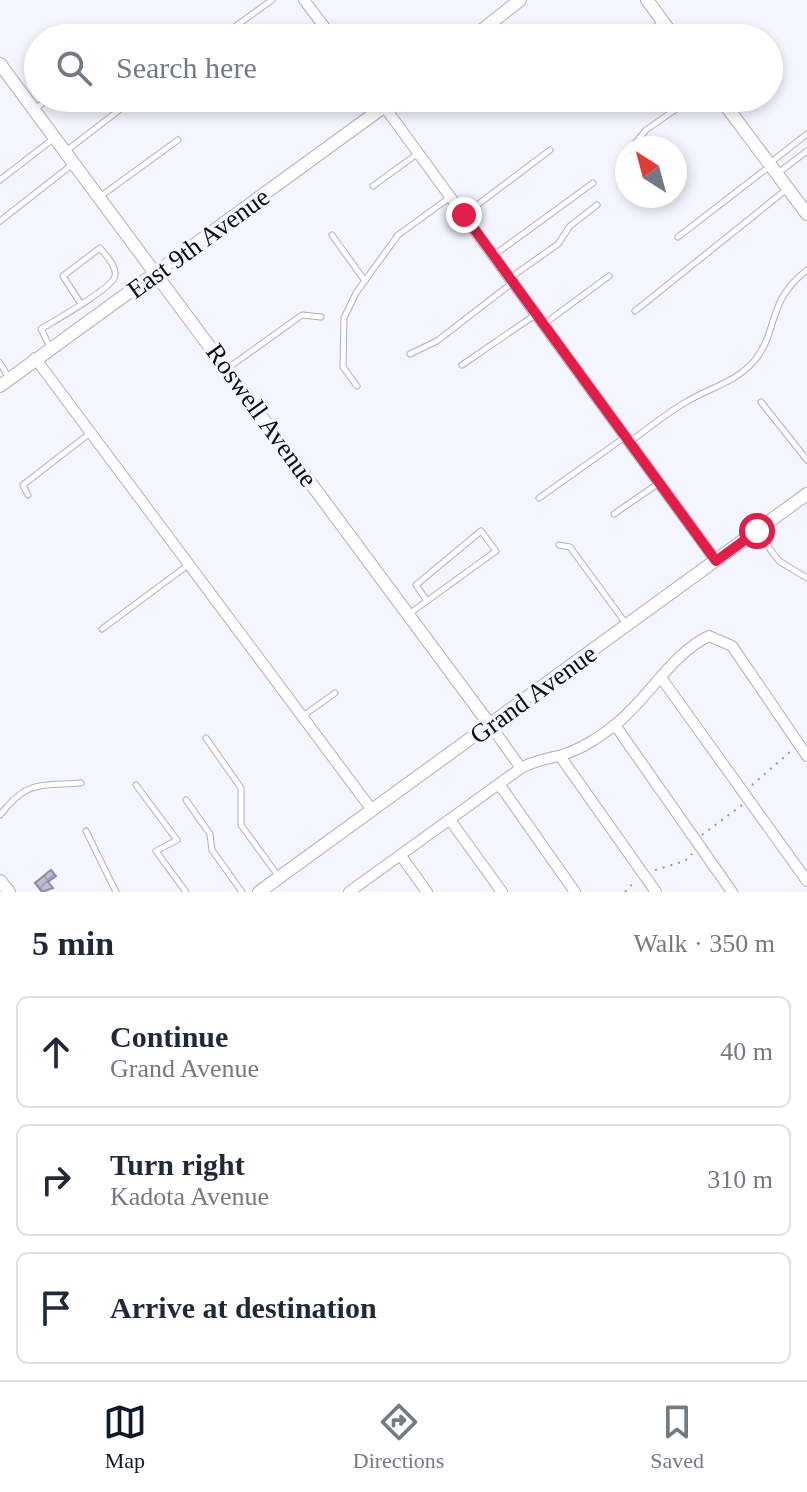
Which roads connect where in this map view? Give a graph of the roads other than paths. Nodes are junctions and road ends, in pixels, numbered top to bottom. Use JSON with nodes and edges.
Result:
{"nodes":[{"id":1,"x":272,"y":0,"type":"edge"},
{"id":2,"x":520,"y":0,"type":"edge"},
{"id":3,"x":647,"y":0,"type":"edge"},
{"id":4,"x":310,"y":2,"type":"edge"},
{"id":5,"x":663,"y":21,"type":"junction"},
{"id":6,"x":239,"y":24,"type":"edge"},
{"id":7,"x":324,"y":24,"type":"edge"},
{"id":8,"x":490,"y":24,"type":"edge"},
{"id":9,"x":659,"y":24,"type":"edge"},
{"id":10,"x":665,"y":24,"type":"edge"},
{"id":11,"x":0,"y":64,"type":"edge"},
{"id":12,"x":24,"y":96,"type":"edge"},
{"id":13,"x":36,"y":112,"type":"edge"},
{"id":14,"x":117,"y":112,"type":"edge"},
{"id":15,"x":368,"y":112,"type":"edge"},
{"id":16,"x":388,"y":112,"type":"edge"},
{"id":17,"x":672,"y":112,"type":"edge"},
{"id":18,"x":730,"y":112,"type":"edge"},
{"id":19,"x":807,"y":134,"type":"edge"},
{"id":20,"x":641,"y":136,"type":"edge"},
{"id":21,"x":55,"y":137,"type":"junction"},
{"id":22,"x":178,"y":140,"type":"dead end"},
{"id":23,"x":550,"y":150,"type":"dead end"},
{"id":24,"x":65,"y":151,"type":"junction"},
{"id":25,"x":807,"y":151,"type":"edge"},
{"id":26,"x":418,"y":153,"type":"junction"},
{"id":27,"x":74,"y":163,"type":"junction"},
{"id":28,"x":772,"y":168,"type":"junction"},
{"id":29,"x":0,"y":180,"type":"edge"},
{"id":30,"x":593,"y":183,"type":"dead end"},
{"id":31,"x":373,"y":186,"type":"dead end"},
{"id":32,"x":788,"y":189,"type":"junction"},
{"id":33,"x":100,"y":197,"type":"junction"},
{"id":34,"x":450,"y":197,"type":"junction"},
{"id":35,"x":597,"y":205,"type":"dead end"},
{"id":36,"x":807,"y":214,"type":"edge"},
{"id":37,"x":464,"y":215,"type":"junction"},
{"id":38,"x":0,"y":221,"type":"edge"},
{"id":39,"x":332,"y":235,"type":"dead end"},
{"id":40,"x":678,"y":237,"type":"dead end"},
{"id":41,"x":493,"y":256,"type":"junction"},
{"id":42,"x":807,"y":270,"type":"edge"},
{"id":43,"x":157,"y":274,"type":"junction"},
{"id":44,"x":609,"y":276,"type":"dead end"},
{"id":45,"x":511,"y":280,"type":"junction"},
{"id":46,"x":365,"y":281,"type":"junction"},
{"id":47,"x":81,"y":304,"type":"junction"},
{"id":48,"x":635,"y":311,"type":"dead end"},
{"id":49,"x":536,"y":314,"type":"junction"},
{"id":50,"x":321,"y":317,"type":"dead end"},
{"id":51,"x":544,"y":325,"type":"junction"},
{"id":52,"x":50,"y":347,"type":"junction"},
{"id":53,"x":410,"y":354,"type":"dead end"},
{"id":54,"x":35,"y":358,"type":"junction"},
{"id":55,"x":0,"y":363,"type":"edge"},
{"id":56,"x":462,"y":365,"type":"dead end"},
{"id":57,"x":227,"y":368,"type":"junction"},
{"id":58,"x":5,"y":382,"type":"edge"},
{"id":59,"x":357,"y":386,"type":"dead end"},
{"id":60,"x":761,"y":402,"type":"dead end"},
{"id":61,"x":91,"y":433,"type":"junction"},
{"id":62,"x":627,"y":440,"type":"junction"},
{"id":63,"x":807,"y":460,"type":"edge"},
{"id":64,"x":659,"y":483,"type":"junction"},
{"id":65,"x":807,"y":494,"type":"edge"},
{"id":66,"x":28,"y":495,"type":"dead end"},
{"id":67,"x":539,"y":498,"type":"dead end"},
{"id":68,"x":614,"y":514,"type":"dead end"},
{"id":69,"x":757,"y":531,"type":"junction"},
{"id":70,"x":559,"y":545,"type":"dead end"},
{"id":71,"x":716,"y":561,"type":"junction"},
{"id":72,"x":189,"y":564,"type":"junction"},
{"id":73,"x":807,"y":578,"type":"edge"},
{"id":74,"x":427,"y":601,"type":"junction"},
{"id":75,"x":409,"y":615,"type":"junction"},
{"id":76,"x":627,"y":625,"type":"junction"},
{"id":77,"x":102,"y":629,"type":"dead end"},
{"id":78,"x":662,"y":679,"type":"junction"},
{"id":79,"x":335,"y":693,"type":"dead end"},
{"id":80,"x":302,"y":717,"type":"junction"},
{"id":81,"x":490,"y":725,"type":"junction"},
{"id":82,"x":615,"y":725,"type":"junction"},
{"id":83,"x":206,"y":738,"type":"dead end"},
{"id":84,"x":560,"y":756,"type":"junction"},
{"id":85,"x":807,"y":756,"type":"edge"},
{"id":86,"x":521,"y":768,"type":"junction"},
{"id":87,"x":81,"y":783,"type":"dead end"},
{"id":88,"x":499,"y":784,"type":"junction"},
{"id":89,"x":136,"y":785,"type":"dead end"},
{"id":90,"x":186,"y":800,"type":"dead end"},
{"id":91,"x":372,"y":810,"type":"junction"},
{"id":92,"x":0,"y":815,"type":"edge"},
{"id":93,"x":450,"y":820,"type":"junction"},
{"id":94,"x":86,"y":831,"type":"dead end"},
{"id":95,"x":401,"y":856,"type":"junction"},
{"id":96,"x":279,"y":877,"type":"junction"},
{"id":97,"x":0,"y":881,"type":"edge"},
{"id":98,"x":807,"y":881,"type":"edge"},
{"id":99,"x":9,"y":892,"type":"edge"},
{"id":100,"x":116,"y":892,"type":"edge"},
{"id":101,"x":186,"y":892,"type":"edge"},
{"id":102,"x":242,"y":892,"type":"edge"},
{"id":103,"x":259,"y":892,"type":"edge"},
{"id":104,"x":350,"y":892,"type":"edge"},
{"id":105,"x":427,"y":892,"type":"edge"},
{"id":106,"x":502,"y":892,"type":"edge"},
{"id":107,"x":575,"y":892,"type":"edge"},
{"id":108,"x":656,"y":892,"type":"edge"},
{"id":109,"x":732,"y":892,"type":"edge"}],
"edges":[{"from":1,"to":6,"type":"lane"},
{"from":2,"to":8,"type":"street"},
{"from":3,"to":5,"type":"street"},
{"from":4,"to":7,"type":"street"},
{"from":5,"to":9,"type":"lane"},
{"from":5,"to":10,"type":"street"},
{"from":11,"to":12,"type":"street","name":"Roswell Avenue"},
{"from":13,"to":21,"type":"street","name":"Roswell Avenue"},
{"from":14,"to":24,"type":"lane"},
{"from":15,"to":43,"type":"street","name":"East 9th Avenue"},
{"from":16,"to":26,"type":"street"},
{"from":17,"to":20,"type":"lane"},
{"from":18,"to":28,"type":"street"},
{"from":19,"to":28,"type":"lane"},
{"from":21,"to":24,"type":"street","name":"Roswell Avenue"},
{"from":21,"to":29,"type":"lane"},
{"from":22,"to":33,"type":"lane"},
{"from":23,"to":37,"type":"lane"},
{"from":24,"to":27,"type":"street","name":"Roswell Avenue"},
{"from":25,"to":28,"type":"lane"},
{"from":26,"to":31,"type":"lane"},
{"from":26,"to":34,"type":"street"},
{"from":27,"to":33,"type":"street","name":"Roswell Avenue"},
{"from":27,"to":38,"type":"lane"},
{"from":28,"to":32,"type":"street"},
{"from":28,"to":40,"type":"lane"},
{"from":30,"to":41,"type":"lane"},
{"from":32,"to":36,"type":"street"},
{"from":32,"to":48,"type":"lane"},
{"from":33,"to":43,"type":"street","name":"Roswell Avenue"},
{"from":34,"to":37,"type":"street"},
{"from":34,"to":46,"type":"lane"},
{"from":35,"to":45,"type":"lane"},
{"from":37,"to":41,"type":"street"},
{"from":39,"to":46,"type":"lane"},
{"from":41,"to":45,"type":"street"},
{"from":42,"to":62,"type":"lane"},
{"from":43,"to":52,"type":"street","name":"East 9th Avenue"},
{"from":43,"to":57,"type":"street","name":"Roswell Avenue"},
{"from":44,"to":51,"type":"lane"},
{"from":45,"to":49,"type":"street"},
{"from":45,"to":53,"type":"lane"},
{"from":46,"to":59,"type":"lane"},
{"from":47,"to":47,"type":"lane"},
{"from":47,"to":52,"type":"lane"},
{"from":49,"to":51,"type":"street"},
{"from":49,"to":56,"type":"lane"},
{"from":50,"to":57,"type":"lane"},
{"from":51,"to":62,"type":"street"},
{"from":52,"to":54,"type":"street","name":"East 9th Avenue"},
{"from":54,"to":58,"type":"street","name":"East 9th Avenue"},
{"from":54,"to":61,"type":"street"},
{"from":55,"to":58,"type":"lane"},
{"from":57,"to":75,"type":"street","name":"Roswell Avenue"},
{"from":60,"to":63,"type":"lane"},
{"from":61,"to":66,"type":"lane"},
{"from":61,"to":72,"type":"street"},
{"from":62,"to":64,"type":"street"},
{"from":62,"to":67,"type":"lane"},
{"from":64,"to":68,"type":"lane"},
{"from":64,"to":71,"type":"street"},
{"from":65,"to":69,"type":"street","name":"Grand Avenue"},
{"from":69,"to":71,"type":"street","name":"Grand Avenue"},
{"from":69,"to":73,"type":"lane"},
{"from":70,"to":76,"type":"lane"},
{"from":71,"to":76,"type":"street","name":"Grand Avenue"},
{"from":72,"to":77,"type":"lane"},
{"from":72,"to":80,"type":"street"},
{"from":74,"to":74,"type":"lane"},
{"from":74,"to":75,"type":"lane"},
{"from":75,"to":81,"type":"street","name":"Roswell Avenue"},
{"from":76,"to":81,"type":"street","name":"Grand Avenue"},
{"from":78,"to":82,"type":"street"},
{"from":78,"to":85,"type":"street"},
{"from":78,"to":98,"type":"street"},
{"from":79,"to":80,"type":"lane"},
{"from":80,"to":91,"type":"street"},
{"from":81,"to":86,"type":"street","name":"Roswell Avenue"},
{"from":81,"to":91,"type":"street","name":"Grand Avenue"},
{"from":82,"to":84,"type":"street"},
{"from":82,"to":109,"type":"street"},
{"from":83,"to":96,"type":"lane"},
{"from":84,"to":86,"type":"street"},
{"from":84,"to":108,"type":"street"},
{"from":86,"to":88,"type":"street"},
{"from":87,"to":92,"type":"lane"},
{"from":88,"to":93,"type":"street"},
{"from":88,"to":107,"type":"street"},
{"from":89,"to":101,"type":"lane"},
{"from":90,"to":102,"type":"lane"},
{"from":91,"to":96,"type":"street","name":"Grand Avenue"},
{"from":93,"to":95,"type":"street"},
{"from":93,"to":106,"type":"street"},
{"from":94,"to":100,"type":"lane"},
{"from":95,"to":104,"type":"street"},
{"from":95,"to":105,"type":"street"},
{"from":96,"to":103,"type":"street","name":"Grand Avenue"},
{"from":97,"to":99,"type":"street"}]}
